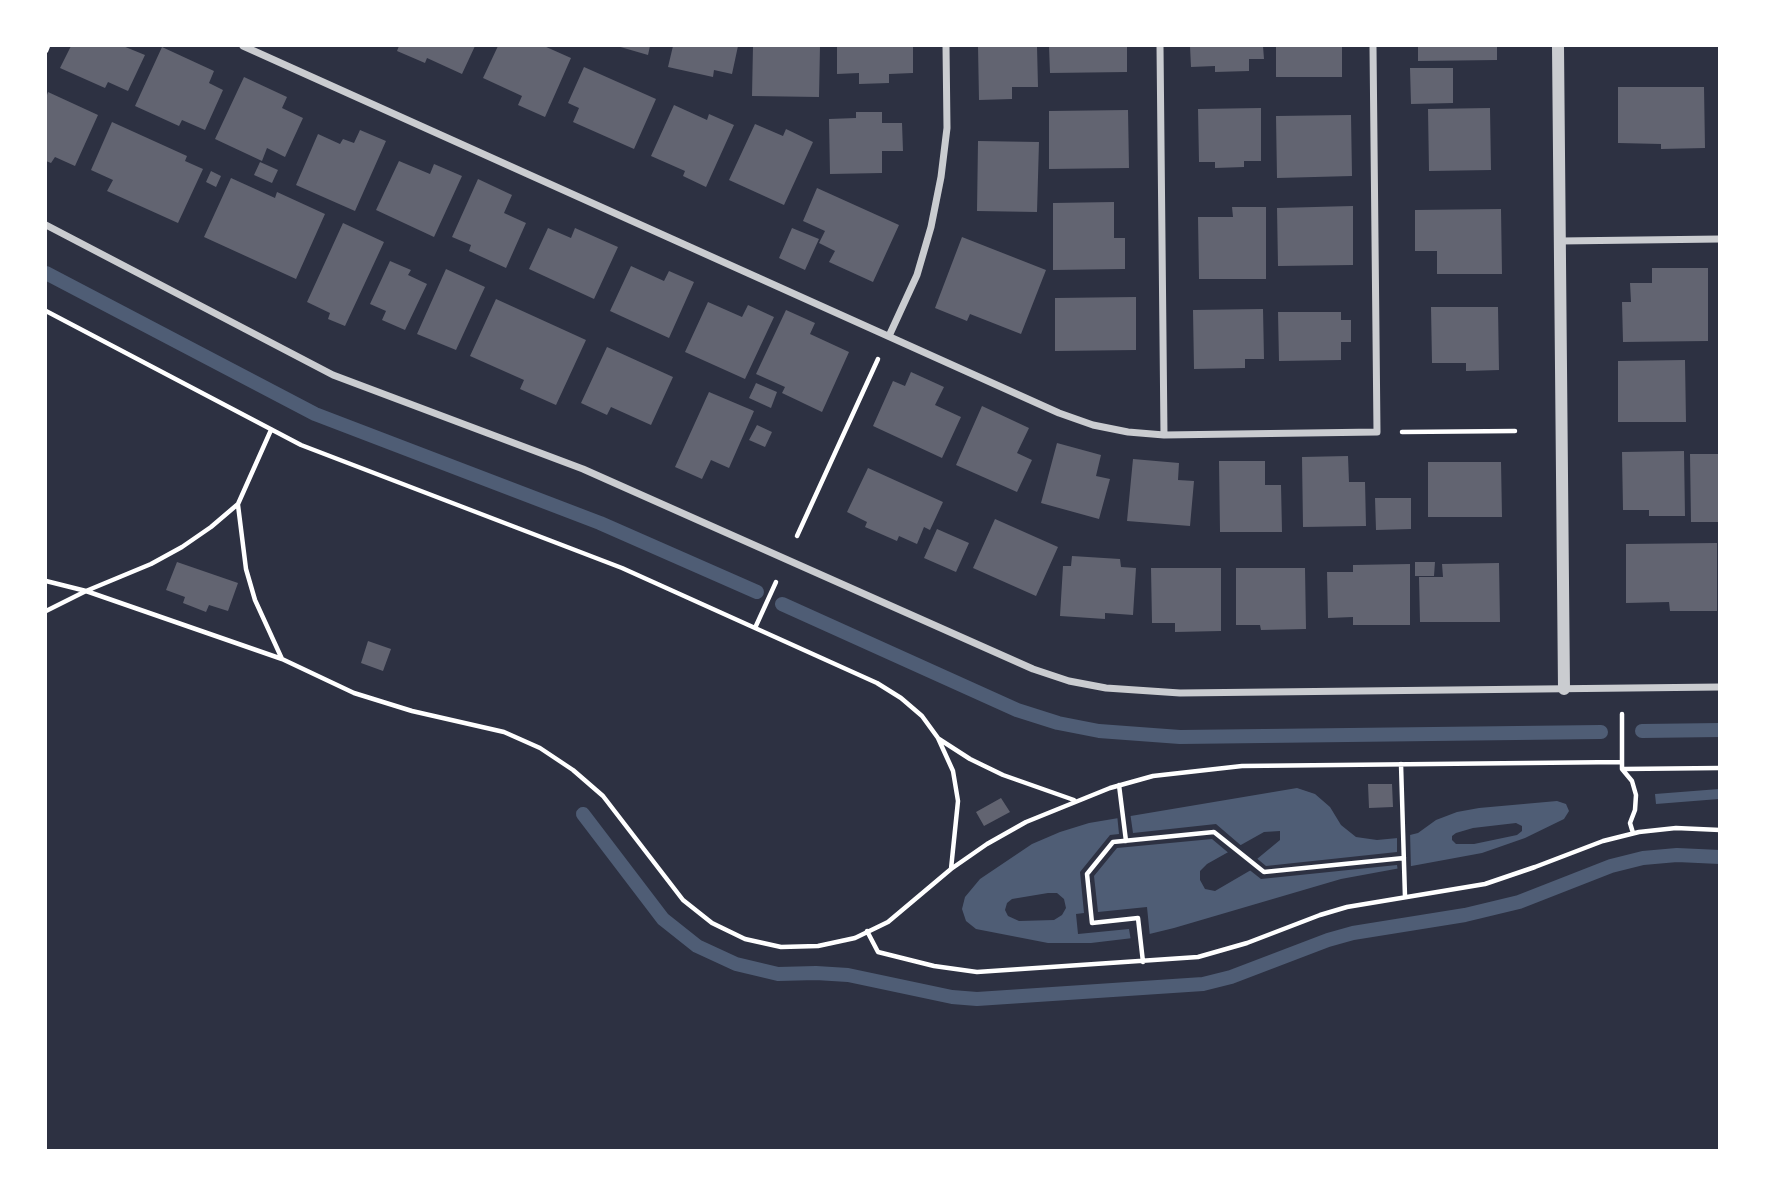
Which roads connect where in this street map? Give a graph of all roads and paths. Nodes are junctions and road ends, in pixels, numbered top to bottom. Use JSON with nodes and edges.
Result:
{"nodes":[{"id":1,"x":48,"y":46,"type":"edge"},
{"id":2,"x":243,"y":46,"type":"edge"},
{"id":3,"x":946,"y":46,"type":"edge"},
{"id":4,"x":1160,"y":46,"type":"edge"},
{"id":5,"x":1373,"y":46,"type":"edge"},
{"id":6,"x":1558,"y":46,"type":"edge"},
{"id":7,"x":46,"y":51,"type":"edge"},
{"id":8,"x":46,"y":225,"type":"edge"},
{"id":9,"x":1720,"y":239,"type":"edge"},
{"id":10,"x":1560,"y":241,"type":"junction"},
{"id":11,"x":46,"y":311,"type":"edge"},
{"id":12,"x":889,"y":336,"type":"junction"},
{"id":13,"x":271,"y":430,"type":"junction"},
{"id":14,"x":1515,"y":431,"type":"dead end"},
{"id":15,"x":1377,"y":432,"type":"junction"},
{"id":16,"x":1164,"y":435,"type":"junction"},
{"id":17,"x":237,"y":504,"type":"junction"},
{"id":18,"x":788,"y":558,"type":"junction"},
{"id":19,"x":46,"y":581,"type":"edge"},
{"id":20,"x":86,"y":591,"type":"junction"},
{"id":21,"x":46,"y":611,"type":"edge"},
{"id":22,"x":755,"y":628,"type":"junction"},
{"id":23,"x":282,"y":659,"type":"junction"},
{"id":24,"x":1720,"y":687,"type":"edge"},
{"id":25,"x":1622,"y":688,"type":"junction"},
{"id":26,"x":1564,"y":689,"type":"junction"},
{"id":27,"x":938,"y":738,"type":"junction"},
{"id":28,"x":1622,"y":762,"type":"junction"},
{"id":29,"x":1401,"y":764,"type":"junction"},
{"id":30,"x":1720,"y":768,"type":"edge"},
{"id":31,"x":1622,"y":769,"type":"junction"},
{"id":32,"x":1119,"y":785,"type":"junction"},
{"id":33,"x":1074,"y":800,"type":"junction"},
{"id":34,"x":1720,"y":831,"type":"edge"},
{"id":35,"x":1633,"y":834,"type":"junction"},
{"id":36,"x":1126,"y":841,"type":"junction"},
{"id":37,"x":1404,"y":858,"type":"junction"},
{"id":38,"x":951,"y":869,"type":"junction"},
{"id":39,"x":1405,"y":897,"type":"junction"},
{"id":40,"x":867,"y":931,"type":"junction"},
{"id":41,"x":1143,"y":962,"type":"junction"}],
"edges":[{"from":1,"to":7,"type":"path"},
{"from":2,"to":12,"type":"street"},
{"from":3,"to":12,"type":"street"},
{"from":4,"to":16,"type":"street"},
{"from":5,"to":15,"type":"street"},
{"from":6,"to":10,"type":"street"},
{"from":8,"to":18,"type":"street"},
{"from":9,"to":10,"type":"street"},
{"from":10,"to":26,"type":"street"},
{"from":11,"to":13,"type":"path"},
{"from":12,"to":16,"type":"street"},
{"from":12,"to":18,"type":"path"},
{"from":13,"to":17,"type":"path"},
{"from":13,"to":22,"type":"path"},
{"from":14,"to":15,"type":"path"},
{"from":15,"to":16,"type":"street"},
{"from":17,"to":20,"type":"path"},
{"from":17,"to":23,"type":"path"},
{"from":18,"to":22,"type":"path"},
{"from":18,"to":26,"type":"street"},
{"from":19,"to":20,"type":"path"},
{"from":20,"to":21,"type":"path"},
{"from":20,"to":23,"type":"path"},
{"from":22,"to":27,"type":"path"},
{"from":23,"to":40,"type":"path"},
{"from":24,"to":25,"type":"street"},
{"from":25,"to":26,"type":"street"},
{"from":25,"to":28,"type":"path"},
{"from":27,"to":33,"type":"path"},
{"from":27,"to":38,"type":"path"},
{"from":28,"to":29,"type":"path"},
{"from":28,"to":31,"type":"path"},
{"from":29,"to":32,"type":"path"},
{"from":29,"to":37,"type":"path"},
{"from":30,"to":31,"type":"path"},
{"from":31,"to":35,"type":"path"},
{"from":32,"to":33,"type":"path"},
{"from":32,"to":36,"type":"path"},
{"from":33,"to":38,"type":"path"},
{"from":34,"to":35,"type":"path"},
{"from":35,"to":39,"type":"path"},
{"from":36,"to":37,"type":"path"},
{"from":36,"to":41,"type":"path"},
{"from":37,"to":39,"type":"path"},
{"from":38,"to":40,"type":"path"},
{"from":39,"to":41,"type":"path"},
{"from":40,"to":41,"type":"path"}]}
